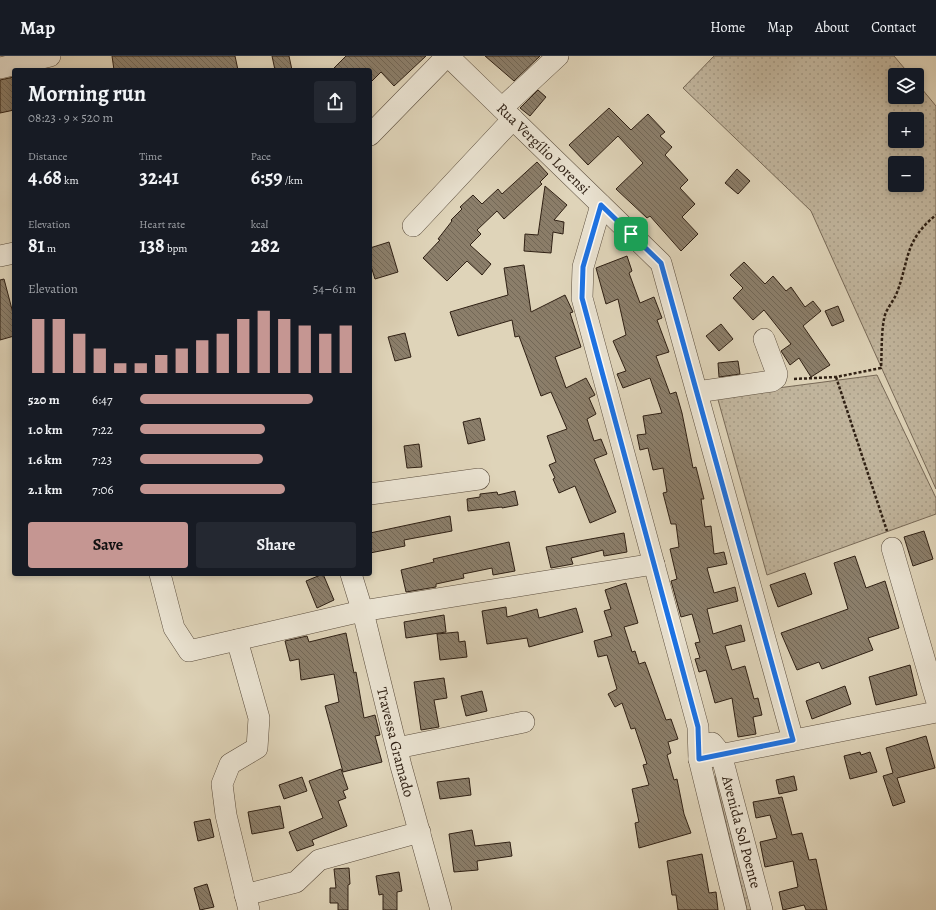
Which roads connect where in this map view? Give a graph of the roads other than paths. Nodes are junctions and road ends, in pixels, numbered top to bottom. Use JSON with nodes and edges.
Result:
{"nodes":[{"id":1,"x":50,"y":56,"type":"edge"},
{"id":2,"x":448,"y":56,"type":"edge"},
{"id":3,"x":558,"y":56,"type":"edge"},
{"id":4,"x":0,"y":68,"type":"edge"},
{"id":5,"x":507,"y":114,"type":"junction"},
{"id":6,"x":372,"y":133,"type":"edge"},
{"id":7,"x":601,"y":205,"type":"junction"},
{"id":8,"x":413,"y":226,"type":"dead end"},
{"id":9,"x":12,"y":253,"type":"edge"},
{"id":10,"x":0,"y":256,"type":"edge"},
{"id":11,"x":764,"y":339,"type":"dead end"},
{"id":12,"x":697,"y":392,"type":"junction"},
{"id":13,"x":478,"y":480,"type":"dead end"},
{"id":14,"x":372,"y":494,"type":"edge"},
{"id":15,"x":892,"y":548,"type":"road end"},
{"id":16,"x":654,"y":564,"type":"junction"},
{"id":17,"x":161,"y":576,"type":"edge"},
{"id":18,"x":352,"y":576,"type":"edge"},
{"id":19,"x":362,"y":611,"type":"junction"},
{"id":20,"x":237,"y":640,"type":"junction"},
{"id":21,"x":936,"y":699,"type":"edge"},
{"id":22,"x":936,"y":712,"type":"edge"},
{"id":23,"x":524,"y":722,"type":"dead end"},
{"id":24,"x":698,"y":727,"type":"junction"},
{"id":25,"x":793,"y":740,"type":"junction"},
{"id":26,"x":397,"y":748,"type":"junction"},
{"id":27,"x":721,"y":754,"type":"junction"},
{"id":28,"x":699,"y":759,"type":"junction"},
{"id":29,"x":420,"y":832,"type":"junction"},
{"id":30,"x":247,"y":902,"type":"edge"},
{"id":31,"x":441,"y":910,"type":"edge"},
{"id":32,"x":736,"y":910,"type":"edge"},
{"id":33,"x":762,"y":910,"type":"edge"}],
"edges":[{"from":1,"to":4,"type":"street"},
{"from":2,"to":5,"type":"street","name":"Rua Vergílio Lorensi"},
{"from":2,"to":6,"type":"street"},
{"from":3,"to":5,"type":"street"},
{"from":5,"to":7,"type":"street","name":"Rua Vergílio Lorensi"},
{"from":5,"to":8,"type":"street"},
{"from":7,"to":12,"type":"street","name":"Rua Vergílio Lorensi"},
{"from":7,"to":16,"type":"street"},
{"from":9,"to":10,"type":"street"},
{"from":11,"to":12,"type":"street"},
{"from":12,"to":25,"type":"street","name":"Rua Vergílio Lorensi"},
{"from":13,"to":14,"type":"street"},
{"from":15,"to":21,"type":"street"},
{"from":16,"to":19,"type":"street"},
{"from":16,"to":24,"type":"street"},
{"from":17,"to":20,"type":"street"},
{"from":18,"to":19,"type":"street","name":"Travessa Gramado"},
{"from":19,"to":20,"type":"street"},
{"from":19,"to":26,"type":"street","name":"Travessa Gramado"},
{"from":20,"to":30,"type":"street"},
{"from":22,"to":25,"type":"street"},
{"from":23,"to":26,"type":"street"},
{"from":24,"to":27,"type":"street"},
{"from":24,"to":28,"type":"street","name":"Avenida Sol Poente"},
{"from":25,"to":27,"type":"street"},
{"from":26,"to":29,"type":"street","name":"Travessa Gramado"},
{"from":27,"to":28,"type":"street"},
{"from":27,"to":33,"type":"street","name":"Avenida Sol Poente"},
{"from":28,"to":32,"type":"street","name":"Avenida Sol Poente"},
{"from":29,"to":30,"type":"street"},
{"from":29,"to":31,"type":"street","name":"Travessa Gramado"}]}
